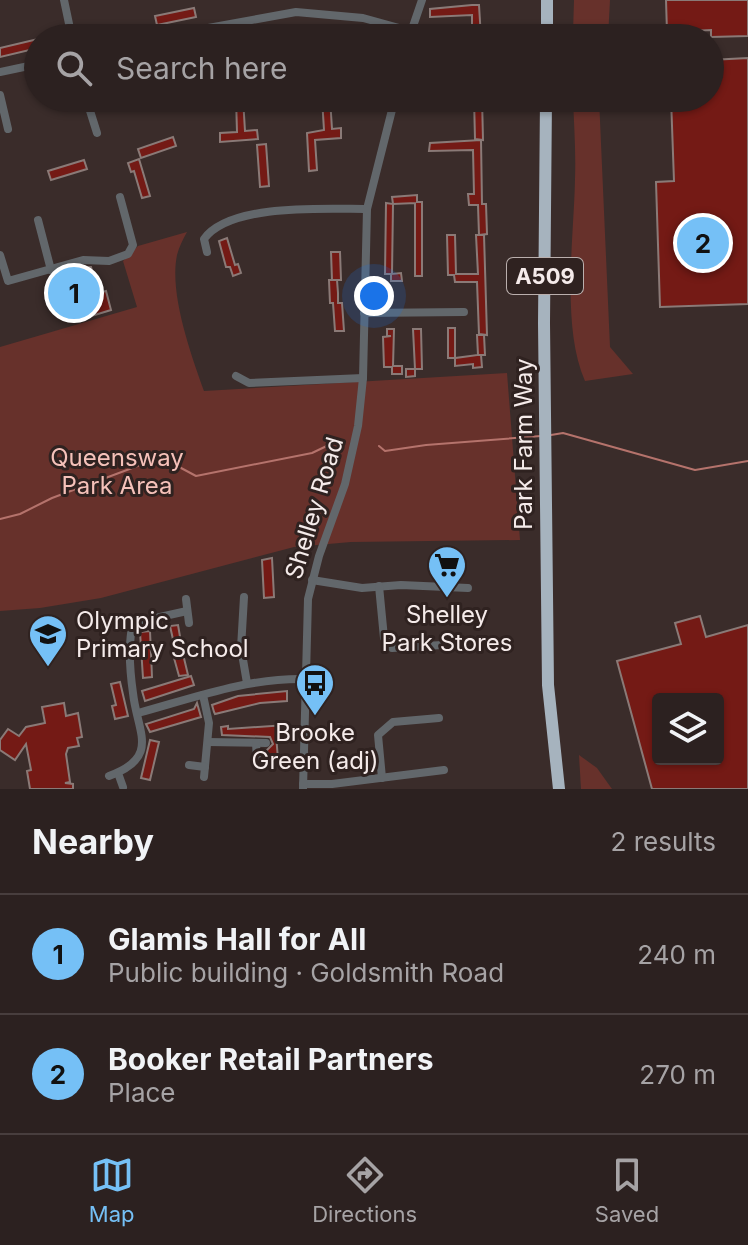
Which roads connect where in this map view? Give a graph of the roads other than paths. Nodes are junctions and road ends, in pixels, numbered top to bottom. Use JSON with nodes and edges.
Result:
{"nodes":[{"id":1,"x":64,"y":0,"type":"edge"},
{"id":2,"x":422,"y":0,"type":"edge"},
{"id":3,"x":547,"y":0,"type":"edge"},
{"id":4,"x":69,"y":24,"type":"edge"},
{"id":5,"x":230,"y":24,"type":"edge"},
{"id":6,"x":380,"y":24,"type":"edge"},
{"id":7,"x":414,"y":24,"type":"edge"},
{"id":8,"x":547,"y":24,"type":"edge"},
{"id":9,"x":24,"y":67,"type":"edge"},
{"id":10,"x":0,"y":72,"type":"edge"},
{"id":11,"x":0,"y":95,"type":"edge"},
{"id":12,"x":90,"y":112,"type":"edge"},
{"id":13,"x":391,"y":112,"type":"edge"},
{"id":14,"x":546,"y":112,"type":"edge"},
{"id":15,"x":8,"y":129,"type":"dead end"},
{"id":16,"x":97,"y":133,"type":"dead end"},
{"id":17,"x":120,"y":197,"type":"dead end"},
{"id":18,"x":367,"y":209,"type":"junction"},
{"id":19,"x":38,"y":220,"type":"dead end"},
{"id":20,"x":207,"y":252,"type":"dead end"},
{"id":21,"x":0,"y":255,"type":"edge"},
{"id":22,"x":51,"y":270,"type":"junction"},
{"id":23,"x":464,"y":312,"type":"dead end"},
{"id":24,"x":364,"y":313,"type":"junction"},
{"id":25,"x":236,"y":376,"type":"dead end"},
{"id":26,"x":363,"y":378,"type":"junction"},
{"id":27,"x":312,"y":580,"type":"junction"},
{"id":28,"x":379,"y":586,"type":"junction"},
{"id":29,"x":468,"y":588,"type":"dead end"},
{"id":30,"x":244,"y":597,"type":"dead end"},
{"id":31,"x":186,"y":599,"type":"dead end"},
{"id":32,"x":187,"y":611,"type":"junction"},
{"id":33,"x":189,"y":623,"type":"dead end"},
{"id":34,"x":442,"y":645,"type":"dead end"},
{"id":35,"x":304,"y":679,"type":"junction"},
{"id":36,"x":247,"y":683,"type":"junction"},
{"id":37,"x":203,"y":695,"type":"junction"},
{"id":38,"x":138,"y":713,"type":"junction"},
{"id":39,"x":439,"y":718,"type":"dead end"},
{"id":40,"x":208,"y":742,"type":"junction"},
{"id":41,"x":256,"y":743,"type":"junction"},
{"id":42,"x":266,"y":743,"type":"dead end"},
{"id":43,"x":257,"y":761,"type":"dead end"},
{"id":44,"x":189,"y":765,"type":"dead end"},
{"id":45,"x":205,"y":767,"type":"junction"},
{"id":46,"x":444,"y":770,"type":"dead end"},
{"id":47,"x":204,"y":777,"type":"dead end"},
{"id":48,"x":382,"y":778,"type":"junction"},
{"id":49,"x":303,"y":786,"type":"edge"},
{"id":50,"x":123,"y":787,"type":"dead end"},
{"id":51,"x":559,"y":789,"type":"edge"}],
"edges":[{"from":1,"to":4,"type":"street"},
{"from":2,"to":7,"type":"street"},
{"from":3,"to":8,"type":"highway"},
{"from":5,"to":6,"type":"street"},
{"from":9,"to":10,"type":"street"},
{"from":11,"to":15,"type":"street"},
{"from":12,"to":16,"type":"street"},
{"from":13,"to":18,"type":"street","name":"Shelley Road"},
{"from":14,"to":51,"type":"highway","name":"Park Farm Way","number":"A509"},
{"from":17,"to":22,"type":"street"},
{"from":18,"to":20,"type":"street"},
{"from":18,"to":24,"type":"street","name":"Shelley Road"},
{"from":19,"to":22,"type":"street"},
{"from":21,"to":22,"type":"street"},
{"from":23,"to":24,"type":"street"},
{"from":24,"to":26,"type":"street","name":"Shelley Road"},
{"from":25,"to":26,"type":"street"},
{"from":26,"to":27,"type":"street","name":"Shelley Road"},
{"from":27,"to":28,"type":"street"},
{"from":27,"to":35,"type":"street","name":"Shelley Road"},
{"from":28,"to":29,"type":"street"},
{"from":28,"to":34,"type":"street"},
{"from":30,"to":36,"type":"street"},
{"from":31,"to":32,"type":"street"},
{"from":32,"to":33,"type":"street"},
{"from":32,"to":38,"type":"street"},
{"from":35,"to":36,"type":"street"},
{"from":35,"to":49,"type":"street","name":"Shelley Road"},
{"from":36,"to":37,"type":"street"},
{"from":37,"to":38,"type":"street"},
{"from":37,"to":40,"type":"street"},
{"from":38,"to":50,"type":"street"},
{"from":39,"to":48,"type":"street"},
{"from":40,"to":41,"type":"street"},
{"from":40,"to":45,"type":"street"},
{"from":41,"to":42,"type":"street"},
{"from":41,"to":43,"type":"street"},
{"from":44,"to":45,"type":"street"},
{"from":45,"to":47,"type":"street"},
{"from":46,"to":48,"type":"street"},
{"from":48,"to":49,"type":"street"}]}
